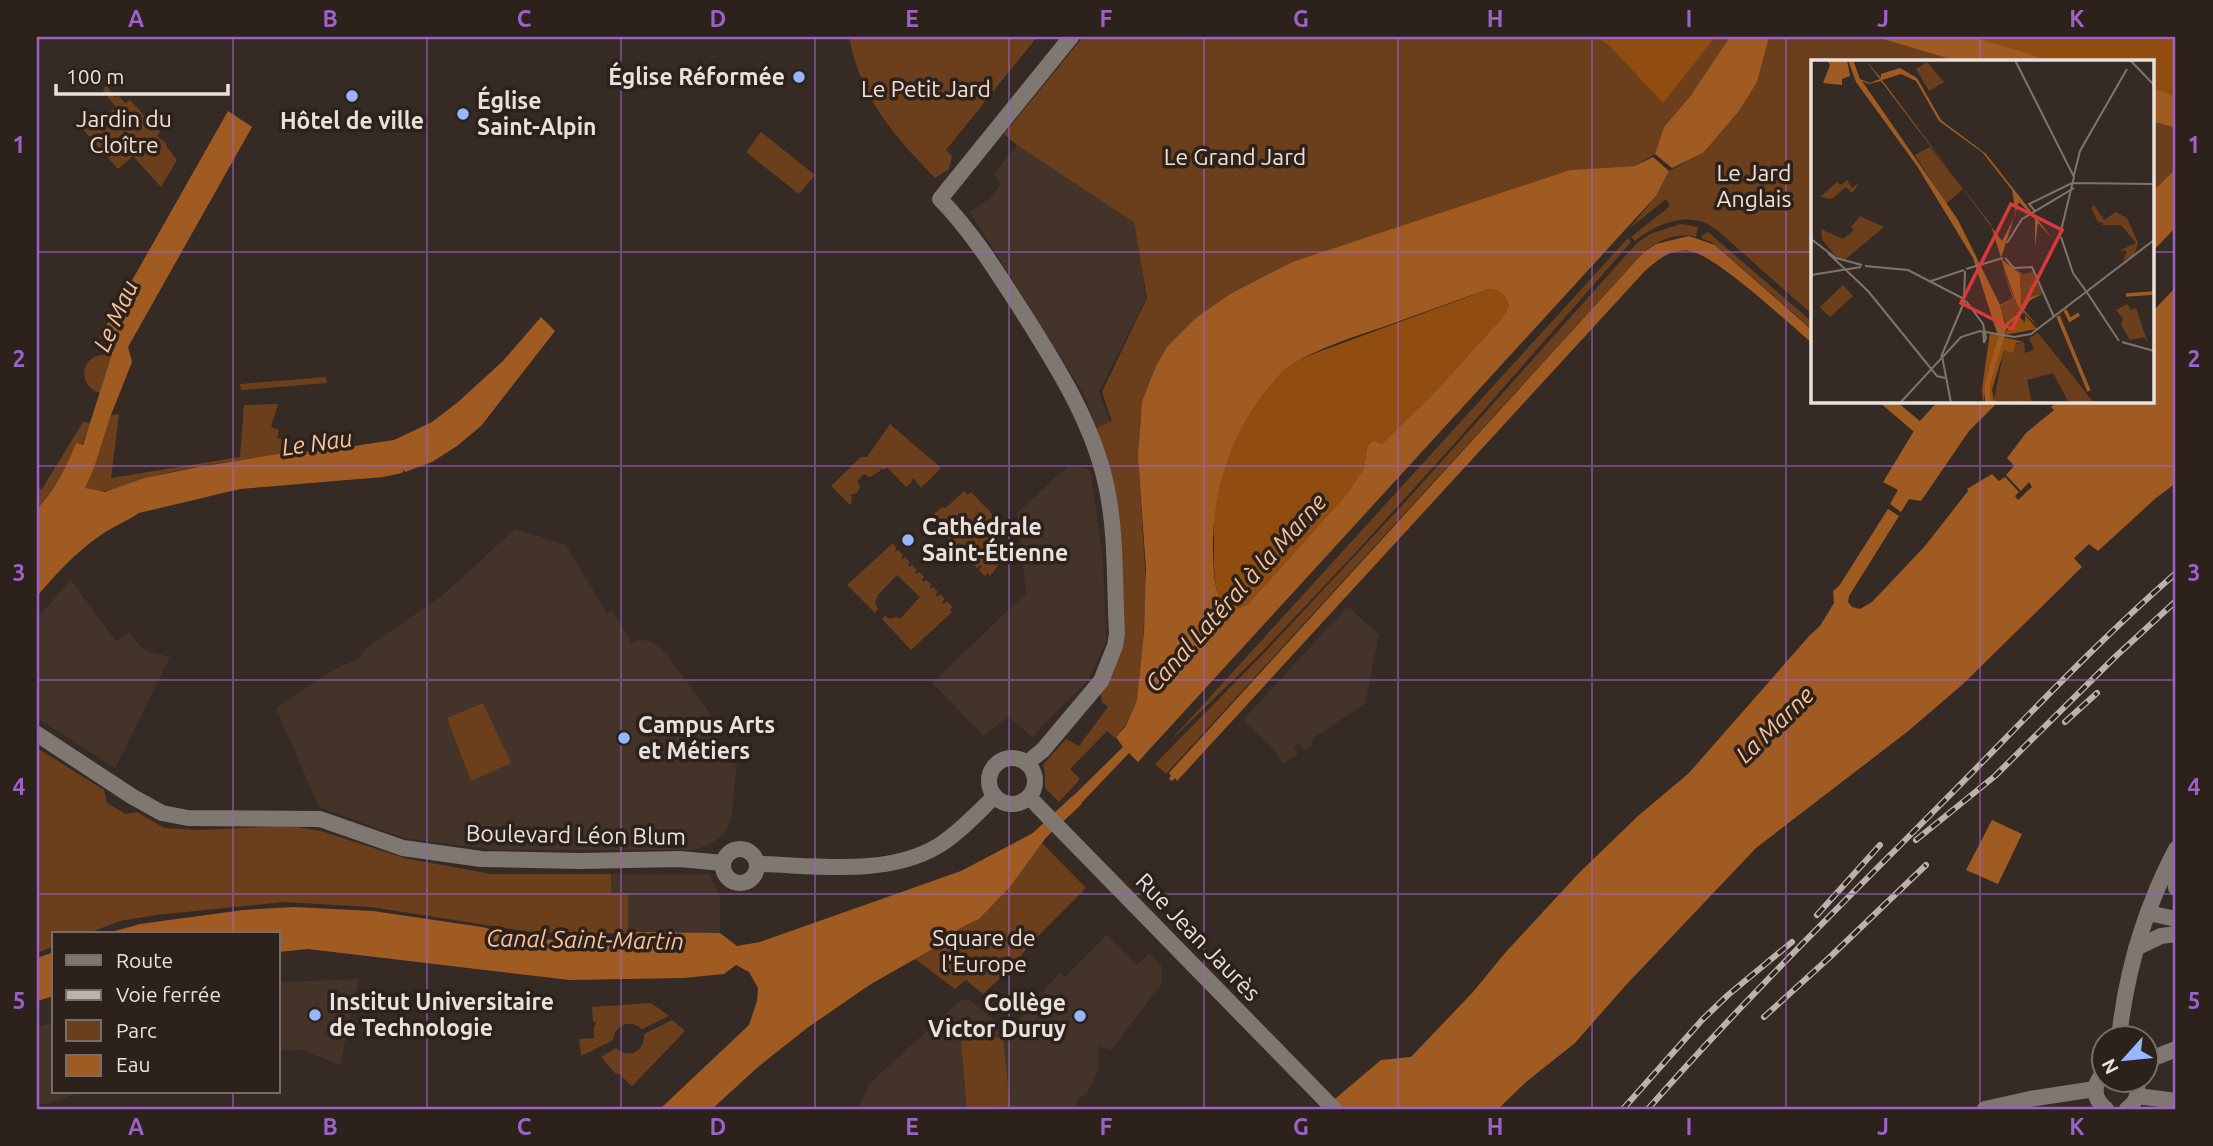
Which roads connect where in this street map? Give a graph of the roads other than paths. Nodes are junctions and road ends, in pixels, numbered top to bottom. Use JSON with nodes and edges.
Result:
{"nodes":[{"id":1,"x":1071,"y":37,"type":"edge"},
{"id":2,"x":37,"y":734,"type":"edge"},
{"id":3,"x":1027,"y":763,"type":"junction"},
{"id":4,"x":995,"y":796,"type":"junction"},
{"id":5,"x":1033,"y":801,"type":"junction"},
{"id":6,"x":2175,"y":852,"type":"edge"},
{"id":7,"x":723,"y":863,"type":"junction"},
{"id":8,"x":757,"y":864,"type":"junction"},
{"id":9,"x":2176,"y":888,"type":"edge"},
{"id":10,"x":2148,"y":913,"type":"junction"},
{"id":11,"x":2176,"y":919,"type":"edge"},
{"id":12,"x":2176,"y":934,"type":"edge"},
{"id":13,"x":2136,"y":948,"type":"junction"},
{"id":14,"x":2121,"y":1024,"type":"edge"},
{"id":15,"x":2090,"y":1090,"type":"edge"},
{"id":16,"x":2096,"y":1094,"type":"edge"},
{"id":17,"x":2176,"y":1101,"type":"edge"},
{"id":18,"x":2132,"y":1103,"type":"edge"},
{"id":19,"x":1334,"y":1109,"type":"edge"},
{"id":20,"x":1985,"y":1109,"type":"edge"},
{"id":21,"x":2106,"y":1109,"type":"edge"}],
"edges":[{"from":1,"to":3,"type":"main road"},
{"from":2,"to":7,"type":"main road","name":"Boulevard Léon Blum"},
{"from":3,"to":4,"type":"main road"},
{"from":3,"to":5,"type":"main road"},
{"from":4,"to":5,"type":"main road"},
{"from":4,"to":8,"type":"main road"},
{"from":5,"to":19,"type":"main road","name":"Rue Jean Jaurès"},
{"from":6,"to":9,"type":"main road"},
{"from":6,"to":10,"type":"main road"},
{"from":7,"to":8,"type":"main road"},
{"from":7,"to":8,"type":"main road"},
{"from":10,"to":11,"type":"main road"},
{"from":10,"to":13,"type":"main road"},
{"from":12,"to":13,"type":"main road"},
{"from":13,"to":14,"type":"main road"},
{"from":15,"to":20,"type":"main road"},
{"from":16,"to":21,"type":"main road"},
{"from":17,"to":18,"type":"main road"}]}
